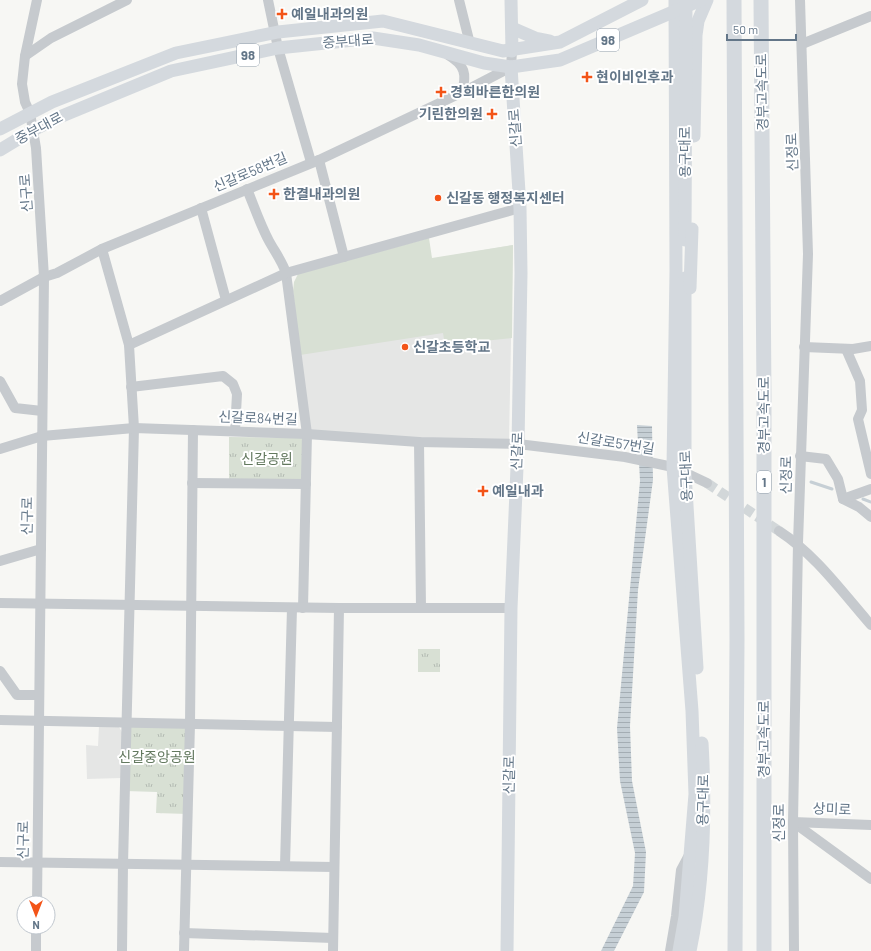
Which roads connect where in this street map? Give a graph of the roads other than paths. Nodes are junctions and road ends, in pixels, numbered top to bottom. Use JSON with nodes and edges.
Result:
{"nodes":[{"id":1,"x":37,"y":0,"type":"edge"},
{"id":2,"x":127,"y":0,"type":"edge"},
{"id":3,"x":268,"y":0,"type":"edge"},
{"id":4,"x":459,"y":0,"type":"edge"},
{"id":5,"x":511,"y":0,"type":"edge"},
{"id":6,"x":642,"y":0,"type":"edge"},
{"id":7,"x":675,"y":0,"type":"edge"},
{"id":8,"x":686,"y":0,"type":"edge"},
{"id":9,"x":701,"y":0,"type":"edge"},
{"id":10,"x":706,"y":0,"type":"edge"},
{"id":11,"x":734,"y":0,"type":"edge"},
{"id":12,"x":800,"y":0,"type":"edge"},
{"id":13,"x":761,"y":6,"type":"edge"},
{"id":14,"x":871,"y":16,"type":"edge"},
{"id":15,"x":512,"y":28,"type":"junction"},
{"id":16,"x":275,"y":33,"type":"junction"},
{"id":17,"x":560,"y":42,"type":"junction"},
{"id":18,"x":470,"y":44,"type":"junction"},
{"id":19,"x":802,"y":44,"type":"junction"},
{"id":20,"x":278,"y":48,"type":"junction"},
{"id":21,"x":512,"y":50,"type":"junction"},
{"id":22,"x":445,"y":52,"type":"junction"},
{"id":23,"x":25,"y":56,"type":"junction"},
{"id":24,"x":511,"y":67,"type":"junction"},
{"id":25,"x":462,"y":92,"type":"junction"},
{"id":26,"x":30,"y":113,"type":"junction"},
{"id":27,"x":0,"y":129,"type":"edge"},
{"id":28,"x":34,"y":130,"type":"junction"},
{"id":29,"x":0,"y":150,"type":"edge"},
{"id":30,"x":315,"y":161,"type":"junction"},
{"id":31,"x":247,"y":189,"type":"junction"},
{"id":32,"x":201,"y":208,"type":"junction"},
{"id":33,"x":520,"y":208,"type":"junction"},
{"id":34,"x":102,"y":249,"type":"junction"},
{"id":35,"x":344,"y":257,"type":"junction"},
{"id":36,"x":681,"y":272,"type":"junction"},
{"id":37,"x":286,"y":273,"type":"junction"},
{"id":38,"x":44,"y":277,"type":"junction"},
{"id":39,"x":226,"y":300,"type":"junction"},
{"id":40,"x":0,"y":301,"type":"edge"},
{"id":41,"x":685,"y":325,"type":"junction"},
{"id":42,"x":128,"y":345,"type":"junction"},
{"id":43,"x":871,"y":346,"type":"edge"},
{"id":44,"x":804,"y":347,"type":"junction"},
{"id":45,"x":846,"y":349,"type":"junction"},
{"id":46,"x":0,"y":381,"type":"edge"},
{"id":47,"x":131,"y":387,"type":"junction"},
{"id":48,"x":42,"y":411,"type":"junction"},
{"id":49,"x":134,"y":428,"type":"junction"},
{"id":50,"x":193,"y":430,"type":"junction"},
{"id":51,"x":235,"y":431,"type":"junction"},
{"id":52,"x":307,"y":434,"type":"junction"},
{"id":53,"x":42,"y":436,"type":"junction"},
{"id":54,"x":419,"y":442,"type":"junction"},
{"id":55,"x":518,"y":444,"type":"junction"},
{"id":56,"x":0,"y":449,"type":"edge"},
{"id":57,"x":800,"y":456,"type":"junction"},
{"id":58,"x":673,"y":467,"type":"junction"},
{"id":59,"x":685,"y":473,"type":"junction"},
{"id":60,"x":871,"y":474,"type":"edge"},
{"id":61,"x":192,"y":483,"type":"junction"},
{"id":62,"x":707,"y":483,"type":"tunnel mouth"},
{"id":63,"x":306,"y":484,"type":"junction"},
{"id":64,"x":871,"y":489,"type":"edge"},
{"id":65,"x":843,"y":499,"type":"junction"},
{"id":66,"x":871,"y":517,"type":"edge"},
{"id":67,"x":779,"y":531,"type":"tunnel mouth"},
{"id":68,"x":798,"y":543,"type":"junction"},
{"id":69,"x":41,"y":549,"type":"junction"},
{"id":70,"x":0,"y":561,"type":"edge"},
{"id":71,"x":0,"y":603,"type":"edge"},
{"id":72,"x":40,"y":604,"type":"junction"},
{"id":73,"x":131,"y":605,"type":"junction"},
{"id":74,"x":191,"y":606,"type":"junction"},
{"id":75,"x":292,"y":608,"type":"junction"},
{"id":76,"x":303,"y":608,"type":"junction"},
{"id":77,"x":339,"y":608,"type":"junction"},
{"id":78,"x":421,"y":608,"type":"junction"},
{"id":79,"x":512,"y":608,"type":"junction"},
{"id":80,"x":871,"y":625,"type":"edge"},
{"id":81,"x":0,"y":670,"type":"edge"},
{"id":82,"x":39,"y":695,"type":"junction"},
{"id":83,"x":0,"y":720,"type":"edge"},
{"id":84,"x":39,"y":721,"type":"junction"},
{"id":85,"x":126,"y":722,"type":"junction"},
{"id":86,"x":190,"y":724,"type":"junction"},
{"id":87,"x":289,"y":726,"type":"junction"},
{"id":88,"x":337,"y":727,"type":"junction"},
{"id":89,"x":793,"y":822,"type":"junction"},
{"id":90,"x":871,"y":825,"type":"edge"},
{"id":91,"x":690,"y":854,"type":"junction"},
{"id":92,"x":0,"y":862,"type":"edge"},
{"id":93,"x":37,"y":863,"type":"junction"},
{"id":94,"x":122,"y":864,"type":"junction"},
{"id":95,"x":187,"y":865,"type":"junction"},
{"id":96,"x":284,"y":866,"type":"junction"},
{"id":97,"x":334,"y":867,"type":"junction"},
{"id":98,"x":871,"y":879,"type":"edge"},
{"id":99,"x":36,"y":895,"type":"edge"},
{"id":100,"x":184,"y":933,"type":"junction"},
{"id":101,"x":36,"y":935,"type":"edge"},
{"id":102,"x":333,"y":938,"type":"junction"},
{"id":103,"x":36,"y":951,"type":"edge"},
{"id":104,"x":122,"y":951,"type":"edge"},
{"id":105,"x":184,"y":951,"type":"edge"},
{"id":106,"x":333,"y":951,"type":"edge"},
{"id":107,"x":507,"y":951,"type":"edge"},
{"id":108,"x":670,"y":951,"type":"edge"},
{"id":109,"x":679,"y":951,"type":"edge"},
{"id":110,"x":690,"y":951,"type":"edge"},
{"id":111,"x":735,"y":951,"type":"edge"},
{"id":112,"x":764,"y":951,"type":"edge"},
{"id":113,"x":794,"y":951,"type":"edge"}],
"edges":[{"from":1,"to":23,"type":"street","name":"신구로"},
{"from":2,"to":23,"type":"street"},
{"from":3,"to":16,"type":"street"},
{"from":4,"to":18,"type":"street"},
{"from":5,"to":15,"type":"main road","name":"신갈로"},
{"from":6,"to":17,"type":"main road","name":"중부대로","number":"98"},
{"from":7,"to":36,"type":"main road","name":"용구대로"},
{"from":8,"to":36,"type":"main road","name":"용구대로"},
{"from":9,"to":24,"type":"main road","name":"중부대로","number":"98"},
{"from":10,"to":41,"type":"main road"},
{"from":11,"to":111,"type":"highway","name":"경부고속도로"},
{"from":12,"to":19,"type":"street","name":"신정로"},
{"from":13,"to":112,"type":"highway","name":"경부고속도로","number":"1"},
{"from":14,"to":19,"type":"street"},
{"from":15,"to":17,"type":"main road"},
{"from":15,"to":21,"type":"main road","name":"신갈로"},
{"from":16,"to":18,"type":"main road","name":"중부대로","number":"98"},
{"from":16,"to":20,"type":"street"},
{"from":16,"to":26,"type":"main road","name":"중부대로","number":"98"},
{"from":17,"to":21,"type":"main road","name":"중부대로","number":"98"},
{"from":18,"to":21,"type":"main road","name":"중부대로","number":"98"},
{"from":19,"to":44,"type":"street","name":"신정로"},
{"from":20,"to":22,"type":"main road","name":"중부대로","number":"98"},
{"from":20,"to":28,"type":"main road","name":"중부대로","number":"98"},
{"from":20,"to":30,"type":"street"},
{"from":21,"to":24,"type":"street","name":"신갈로"},
{"from":22,"to":24,"type":"main road","name":"중부대로","number":"98"},
{"from":22,"to":25,"type":"street"},
{"from":23,"to":26,"type":"street","name":"신구로"},
{"from":24,"to":25,"type":"street","name":"신갈로58번길"},
{"from":24,"to":33,"type":"main road","name":"신갈로"},
{"from":25,"to":30,"type":"street","name":"신갈로58번길"},
{"from":26,"to":27,"type":"main road","name":"중부대로","number":"98"},
{"from":26,"to":28,"type":"street","name":"신구로"},
{"from":28,"to":29,"type":"main road","name":"중부대로","number":"98"},
{"from":28,"to":38,"type":"street","name":"신구로"},
{"from":30,"to":31,"type":"street","name":"신갈로58번길"},
{"from":30,"to":35,"type":"street"},
{"from":31,"to":32,"type":"street","name":"신갈로58번길"},
{"from":31,"to":37,"type":"street"},
{"from":32,"to":34,"type":"street","name":"신갈로58번길"},
{"from":32,"to":39,"type":"street"},
{"from":33,"to":35,"type":"street"},
{"from":33,"to":55,"type":"main road","name":"신갈로"},
{"from":34,"to":38,"type":"street","name":"신갈로58번길"},
{"from":34,"to":42,"type":"street"},
{"from":35,"to":37,"type":"street"},
{"from":36,"to":41,"type":"main road","name":"용구대로"},
{"from":36,"to":58,"type":"main road","name":"용구대로"},
{"from":37,"to":39,"type":"street"},
{"from":37,"to":52,"type":"street"},
{"from":38,"to":40,"type":"street","name":"신갈로58번길"},
{"from":38,"to":48,"type":"street","name":"신구로"},
{"from":39,"to":42,"type":"street"},
{"from":41,"to":59,"type":"main road","name":"용구대로"},
{"from":42,"to":47,"type":"street"},
{"from":43,"to":45,"type":"street"},
{"from":44,"to":45,"type":"street"},
{"from":44,"to":57,"type":"street","name":"신정로"},
{"from":45,"to":60,"type":"street"},
{"from":46,"to":48,"type":"street"},
{"from":47,"to":49,"type":"street"},
{"from":47,"to":51,"type":"street"},
{"from":48,"to":53,"type":"street","name":"신구로"},
{"from":49,"to":50,"type":"street","name":"신갈로84번길"},
{"from":49,"to":53,"type":"street","name":"신갈로84번길"},
{"from":49,"to":73,"type":"street"},
{"from":50,"to":51,"type":"street","name":"신갈로84번길"},
{"from":50,"to":61,"type":"street"},
{"from":51,"to":52,"type":"street","name":"신갈로84번길"},
{"from":52,"to":54,"type":"street","name":"신갈로84번길"},
{"from":52,"to":63,"type":"street"},
{"from":53,"to":56,"type":"street","name":"신갈로84번길"},
{"from":53,"to":69,"type":"street","name":"신구로"},
{"from":54,"to":55,"type":"street","name":"신갈로84번길"},
{"from":54,"to":78,"type":"street"},
{"from":55,"to":58,"type":"street","name":"신갈로57번길"},
{"from":55,"to":79,"type":"main road","name":"신갈로"},
{"from":57,"to":65,"type":"street"},
{"from":57,"to":68,"type":"street","name":"신정로"},
{"from":58,"to":59,"type":"street","name":"신갈로57번길"},
{"from":58,"to":91,"type":"main road","name":"용구대로"},
{"from":59,"to":62,"type":"street","name":"신갈로57번길"},
{"from":59,"to":110,"type":"main road","name":"용구대로"},
{"from":61,"to":63,"type":"street"},
{"from":61,"to":74,"type":"street"},
{"from":63,"to":76,"type":"street"},
{"from":64,"to":65,"type":"street"},
{"from":65,"to":66,"type":"street"},
{"from":67,"to":68,"type":"street"},
{"from":68,"to":80,"type":"street"},
{"from":68,"to":89,"type":"street","name":"신정로"},
{"from":69,"to":70,"type":"street"},
{"from":69,"to":72,"type":"street","name":"신구로"},
{"from":71,"to":72,"type":"street"},
{"from":72,"to":73,"type":"street"},
{"from":72,"to":82,"type":"street","name":"신구로"},
{"from":73,"to":74,"type":"street"},
{"from":73,"to":85,"type":"street"},
{"from":74,"to":75,"type":"street"},
{"from":74,"to":86,"type":"street"},
{"from":75,"to":76,"type":"street"},
{"from":75,"to":87,"type":"street"},
{"from":76,"to":77,"type":"street"},
{"from":77,"to":78,"type":"street"},
{"from":77,"to":88,"type":"street"},
{"from":78,"to":79,"type":"street"},
{"from":79,"to":107,"type":"main road","name":"신갈로"},
{"from":81,"to":82,"type":"street"},
{"from":82,"to":84,"type":"street","name":"신구로"},
{"from":83,"to":84,"type":"street"},
{"from":84,"to":85,"type":"street"},
{"from":84,"to":93,"type":"street","name":"신구로"},
{"from":85,"to":86,"type":"street"},
{"from":85,"to":94,"type":"street"},
{"from":86,"to":87,"type":"street"},
{"from":86,"to":95,"type":"street"},
{"from":87,"to":88,"type":"street"},
{"from":87,"to":96,"type":"street"},
{"from":88,"to":97,"type":"street"},
{"from":89,"to":90,"type":"street","name":"상미로"},
{"from":89,"to":98,"type":"street"},
{"from":89,"to":113,"type":"street","name":"신정로"},
{"from":91,"to":108,"type":"street"},
{"from":91,"to":109,"type":"main road","name":"용구대로"},
{"from":92,"to":93,"type":"street"},
{"from":93,"to":94,"type":"street"},
{"from":93,"to":99,"type":"street","name":"신구로"},
{"from":94,"to":95,"type":"street"},
{"from":94,"to":104,"type":"street"},
{"from":95,"to":96,"type":"street"},
{"from":95,"to":100,"type":"street"},
{"from":96,"to":97,"type":"street"},
{"from":97,"to":102,"type":"street"},
{"from":100,"to":102,"type":"street"},
{"from":100,"to":105,"type":"street"},
{"from":101,"to":103,"type":"street"},
{"from":102,"to":106,"type":"street"}]}
